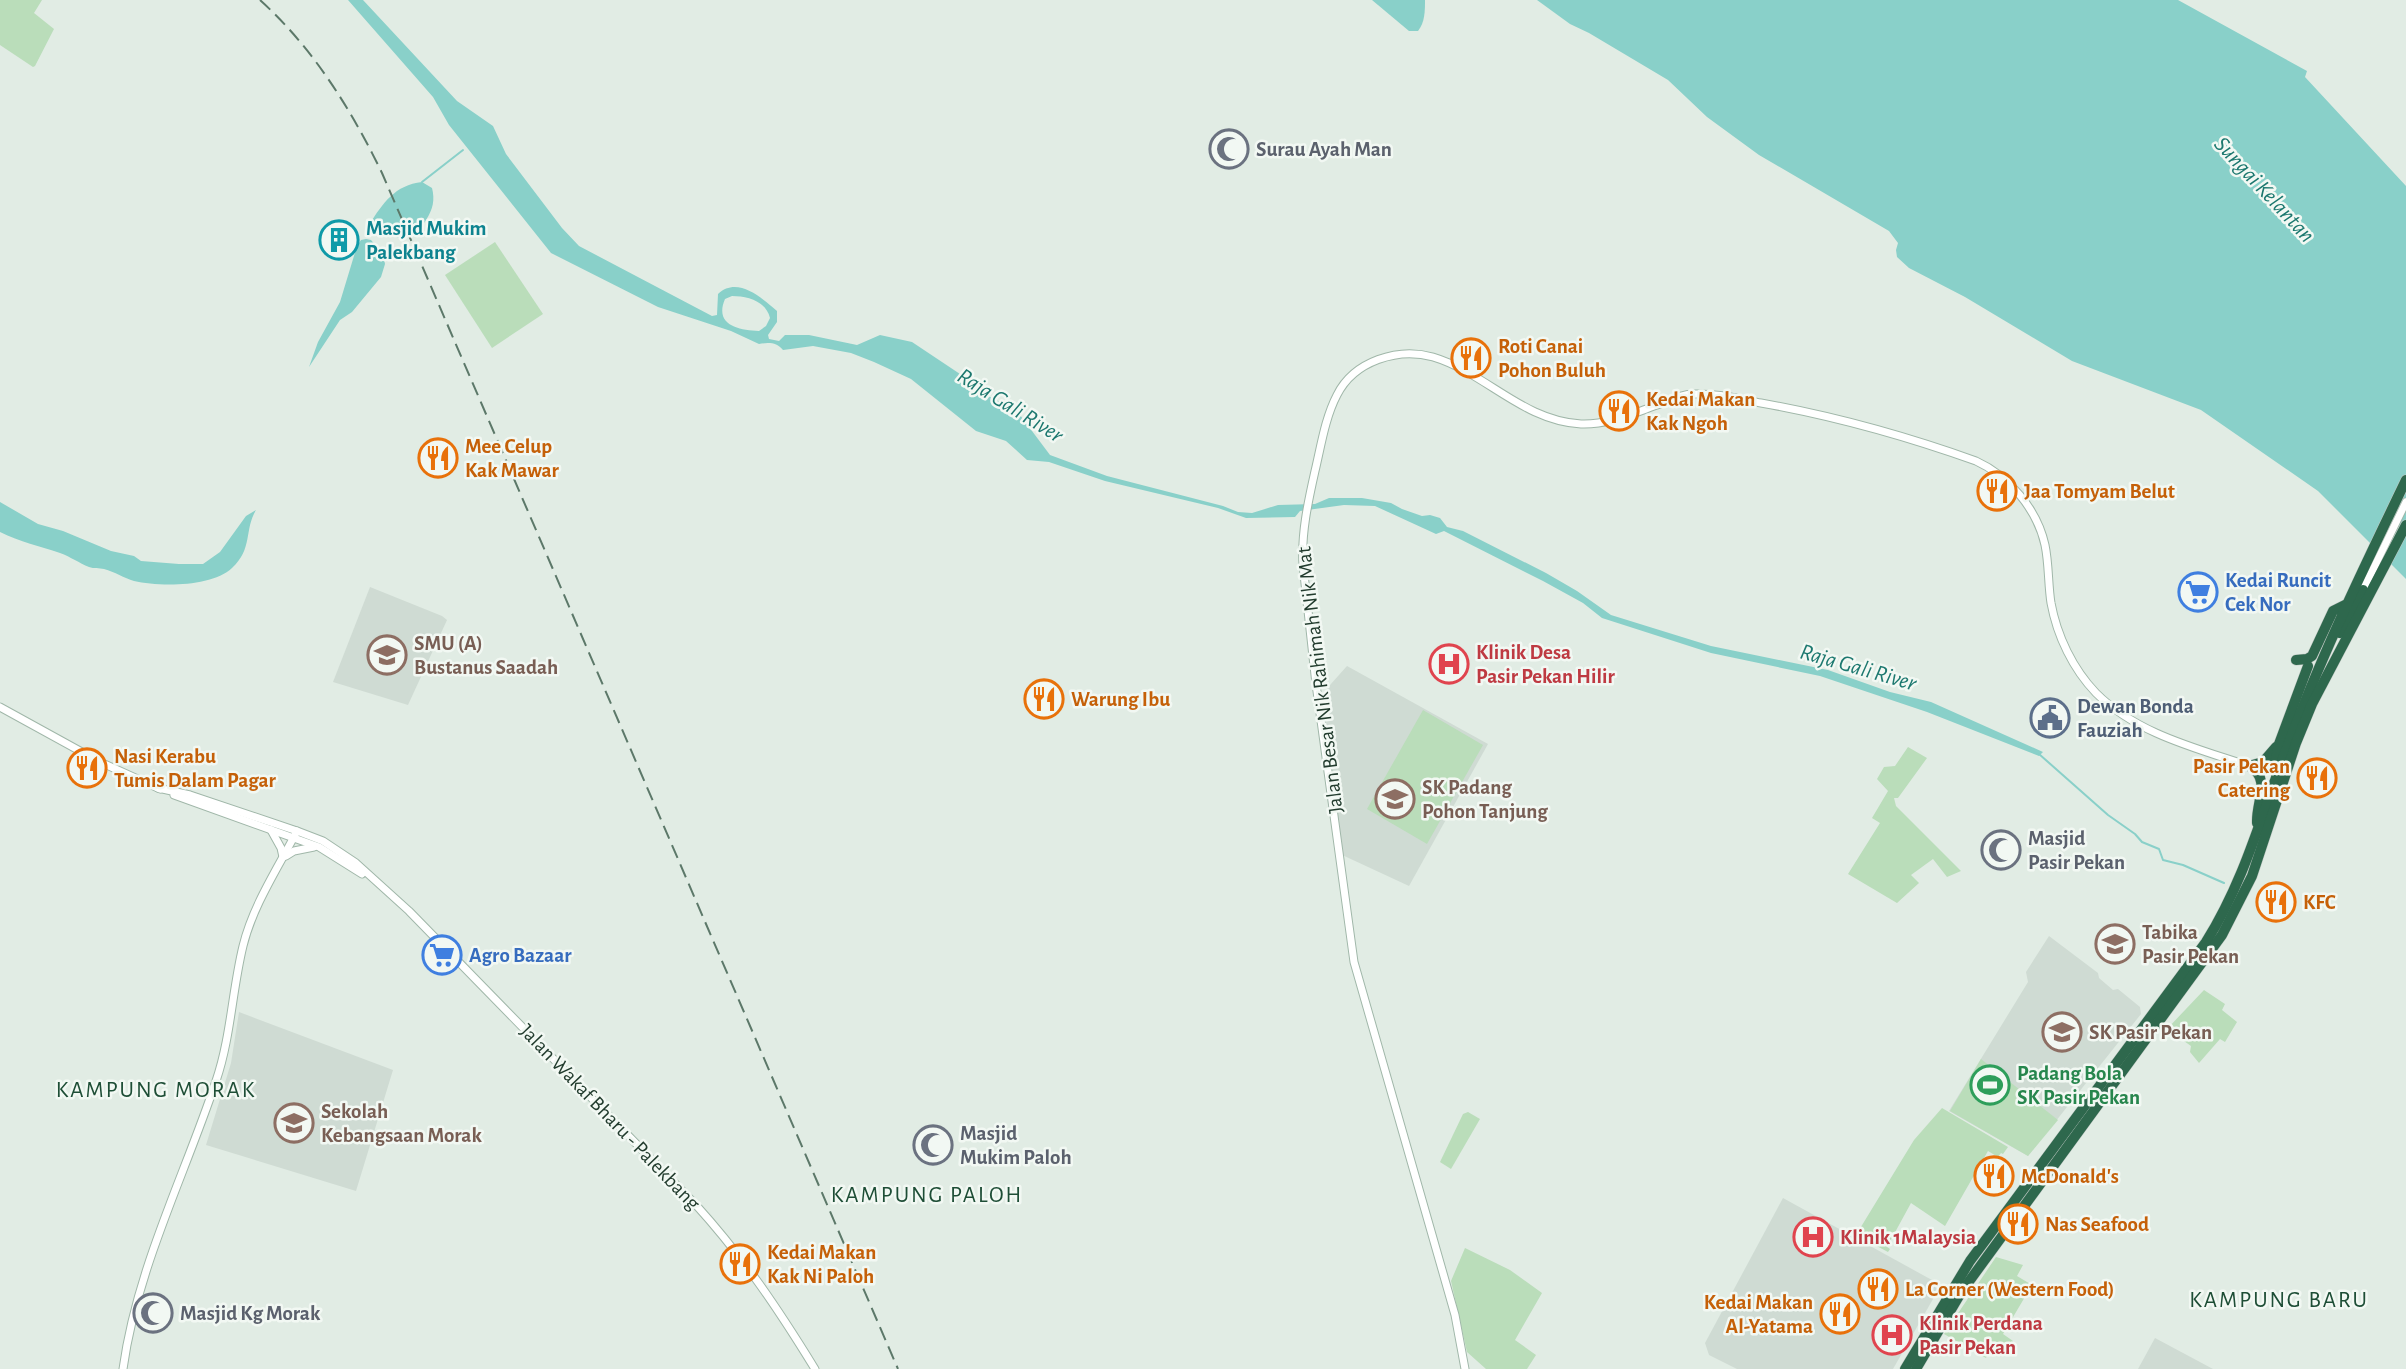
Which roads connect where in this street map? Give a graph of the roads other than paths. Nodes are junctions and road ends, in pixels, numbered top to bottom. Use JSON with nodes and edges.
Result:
{"nodes":[{"id":1,"x":2406,"y":480,"type":"edge"},
{"id":2,"x":2406,"y":502,"type":"edge"},
{"id":3,"x":2406,"y":525,"type":"edge"},
{"id":4,"x":2370,"y":577,"type":"junction"},
{"id":5,"x":2363,"y":590,"type":"joint"},
{"id":6,"x":2345,"y":605,"type":"junction"},
{"id":7,"x":2296,"y":660,"type":"dead end"},
{"id":8,"x":2308,"y":666,"type":"dead end"},
{"id":9,"x":2323,"y":671,"type":"junction"},
{"id":10,"x":2322,"y":684,"type":"junction"},
{"id":11,"x":0,"y":707,"type":"edge"},
{"id":12,"x":2279,"y":744,"type":"junction"},
{"id":13,"x":2249,"y":765,"type":"junction"},
{"id":14,"x":158,"y":788,"type":"junction"},
{"id":15,"x":2270,"y":794,"type":"junction"},
{"id":16,"x":271,"y":829,"type":"junction"},
{"id":17,"x":2258,"y":831,"type":"junction"},
{"id":18,"x":296,"y":834,"type":"junction"},
{"id":19,"x":319,"y":847,"type":"junction"},
{"id":20,"x":283,"y":858,"type":"junction"},
{"id":21,"x":380,"y":886,"type":"junction"},
{"id":22,"x":2239,"y":905,"type":"junction"},
{"id":23,"x":123,"y":1369,"type":"edge"},
{"id":24,"x":815,"y":1369,"type":"edge"},
{"id":25,"x":1465,"y":1369,"type":"edge"},
{"id":26,"x":1905,"y":1369,"type":"edge"},
{"id":27,"x":1916,"y":1369,"type":"edge"}],
"edges":[{"from":1,"to":4,"type":"highway"},
{"from":2,"to":4,"type":"street"},
{"from":3,"to":4,"type":"highway"},
{"from":4,"to":5,"type":"street"},
{"from":4,"to":6,"type":"highway"},
{"from":4,"to":9,"type":"highway"},
{"from":5,"to":9,"type":"highway"},
{"from":6,"to":7,"type":"highway"},
{"from":6,"to":9,"type":"highway"},
{"from":8,"to":12,"type":"highway"},
{"from":9,"to":10,"type":"highway"},
{"from":9,"to":15,"type":"highway"},
{"from":10,"to":22,"type":"highway"},
{"from":10,"to":22,"type":"highway"},
{"from":11,"to":14,"type":"street","name":"Jalan Wakaf Bharu - Palekbang"},
{"from":12,"to":13,"type":"highway"},
{"from":12,"to":15,"type":"highway"},
{"from":13,"to":17,"type":"highway"},
{"from":13,"to":25,"type":"street","name":"Jalan Besar Nik Rahimah Nik Mat"},
{"from":14,"to":16,"type":"street","name":"Jalan Wakaf Bharu - Palekbang"},
{"from":14,"to":18,"type":"street","name":"Jalan Wakaf Bharu - Palekbang"},
{"from":15,"to":17,"type":"highway"},
{"from":16,"to":18,"type":"street","name":"Jalan Wakaf Bharu - Palekbang"},
{"from":16,"to":20,"type":"street"},
{"from":17,"to":26,"type":"highway"},
{"from":18,"to":19,"type":"street","name":"Jalan Wakaf Bharu - Palekbang"},
{"from":18,"to":20,"type":"street"},
{"from":18,"to":21,"type":"street","name":"Jalan Wakaf Bharu - Palekbang"},
{"from":19,"to":20,"type":"street"},
{"from":19,"to":21,"type":"street","name":"Jalan Wakaf Bharu - Palekbang"},
{"from":20,"to":23,"type":"street"},
{"from":21,"to":24,"type":"street","name":"Jalan Wakaf Bharu - Palekbang"},
{"from":22,"to":27,"type":"highway"}]}
